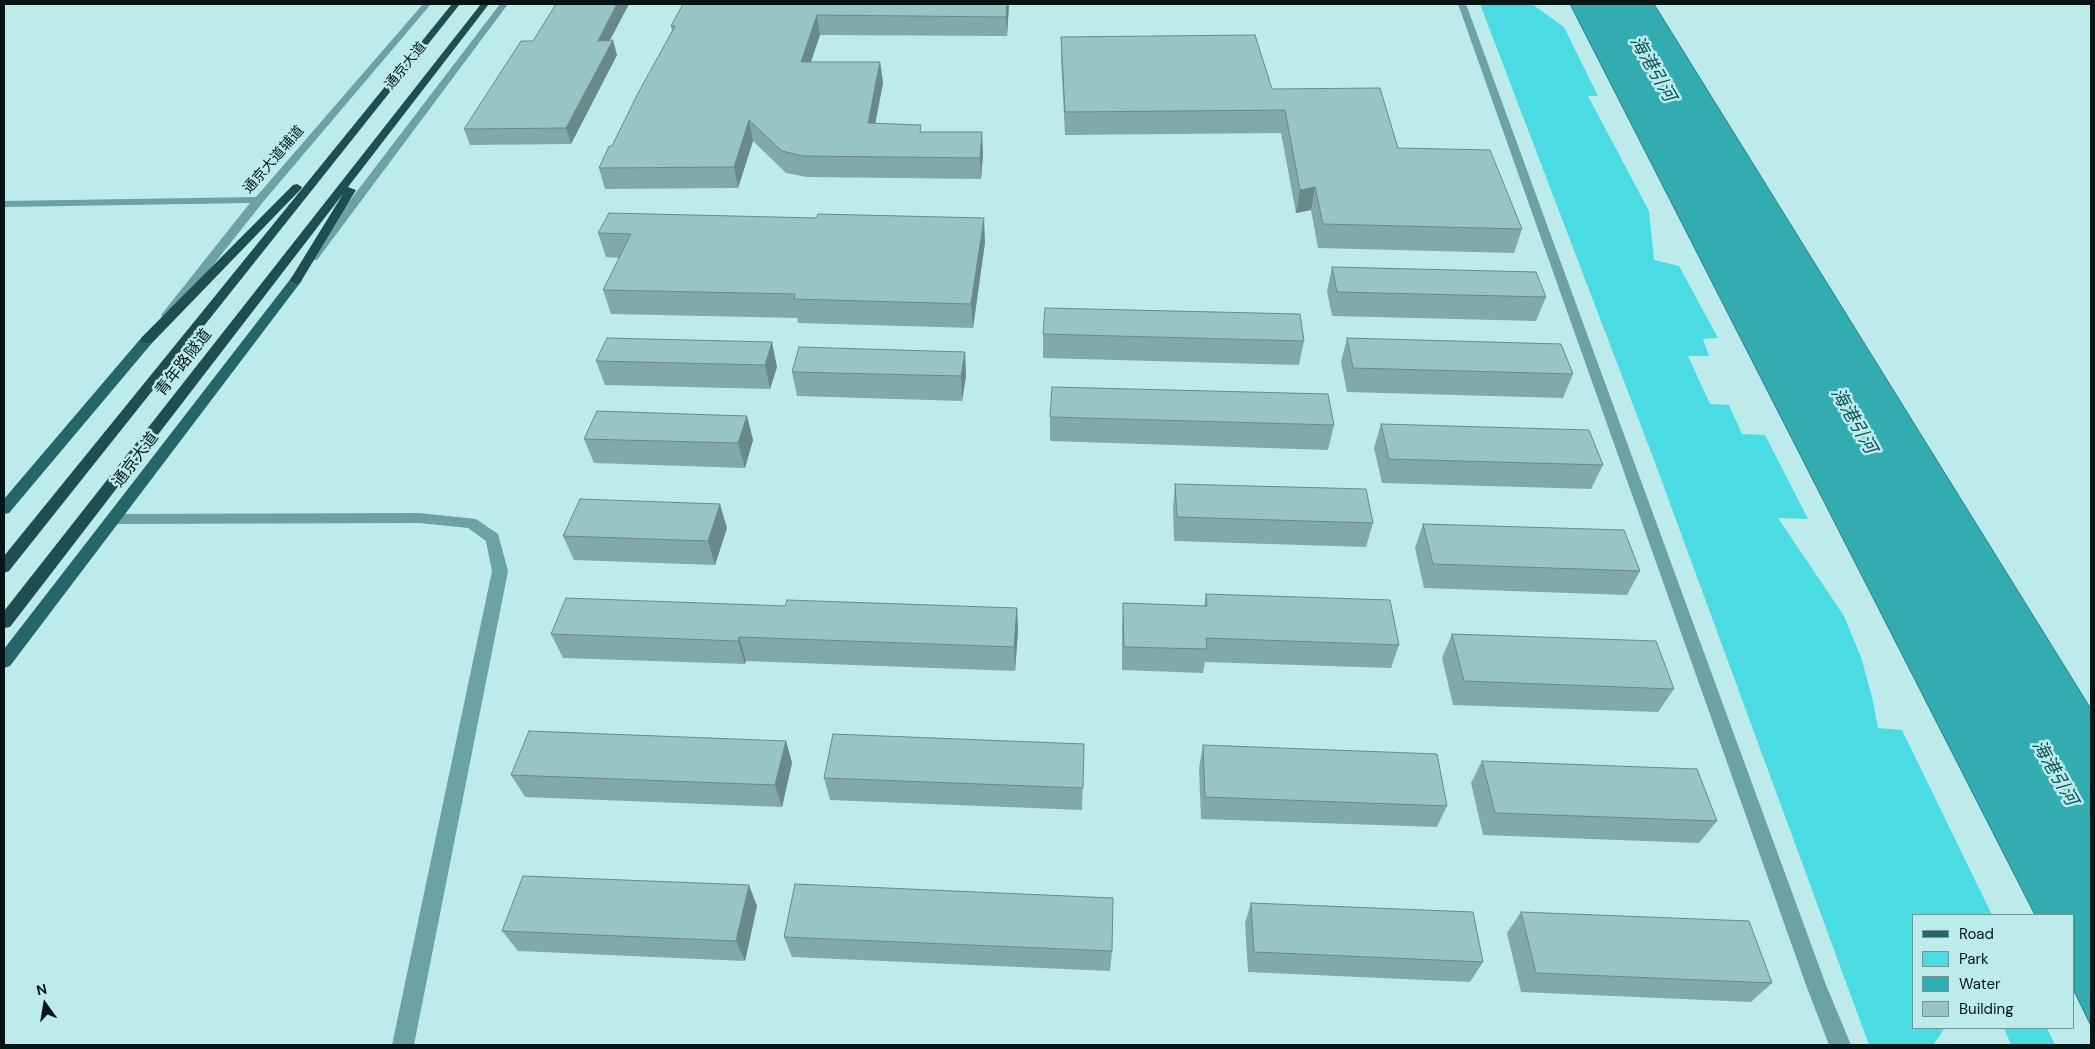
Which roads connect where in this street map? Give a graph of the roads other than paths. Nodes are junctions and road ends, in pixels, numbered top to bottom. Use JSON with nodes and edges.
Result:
{"nodes":[{"id":1,"x":427,"y":4,"type":"edge"},
{"id":2,"x":456,"y":4,"type":"edge"},
{"id":3,"x":485,"y":4,"type":"edge"},
{"id":4,"x":504,"y":4,"type":"edge"},
{"id":5,"x":1462,"y":4,"type":"edge"},
{"id":6,"x":392,"y":125,"type":"junction"},
{"id":7,"x":356,"y":128,"type":"junction"},
{"id":8,"x":259,"y":200,"type":"junction"},
{"id":9,"x":4,"y":204,"type":"edge"},
{"id":10,"x":296,"y":280,"type":"junction"},
{"id":11,"x":147,"y":340,"type":"junction"},
{"id":12,"x":4,"y":510,"type":"edge"},
{"id":13,"x":112,"y":519,"type":"junction"},
{"id":14,"x":4,"y":567,"type":"edge"},
{"id":15,"x":4,"y":622,"type":"edge"},
{"id":16,"x":4,"y":661,"type":"edge"},
{"id":17,"x":403,"y":1045,"type":"edge"},
{"id":18,"x":1840,"y":1045,"type":"edge"}],
"edges":[{"from":1,"to":8,"type":"street","name":"通京大道辅道"},
{"from":2,"to":7,"type":"highway","name":"通京大道"},
{"from":3,"to":6,"type":"highway","name":"通京大道"},
{"from":4,"to":10,"type":"street"},
{"from":5,"to":18,"type":"street"},
{"from":6,"to":10,"type":"highway"},
{"from":6,"to":15,"type":"highway","name":"青年路隧道"},
{"from":7,"to":11,"type":"highway"},
{"from":7,"to":14,"type":"highway","name":"青年路隧道"},
{"from":8,"to":9,"type":"street"},
{"from":8,"to":11,"type":"street","name":"通京大道辅道"},
{"from":10,"to":13,"type":"main road","name":"通京大道"},
{"from":11,"to":12,"type":"main road"},
{"from":13,"to":16,"type":"main road","name":"通京大道"},
{"from":13,"to":17,"type":"street"}]}
